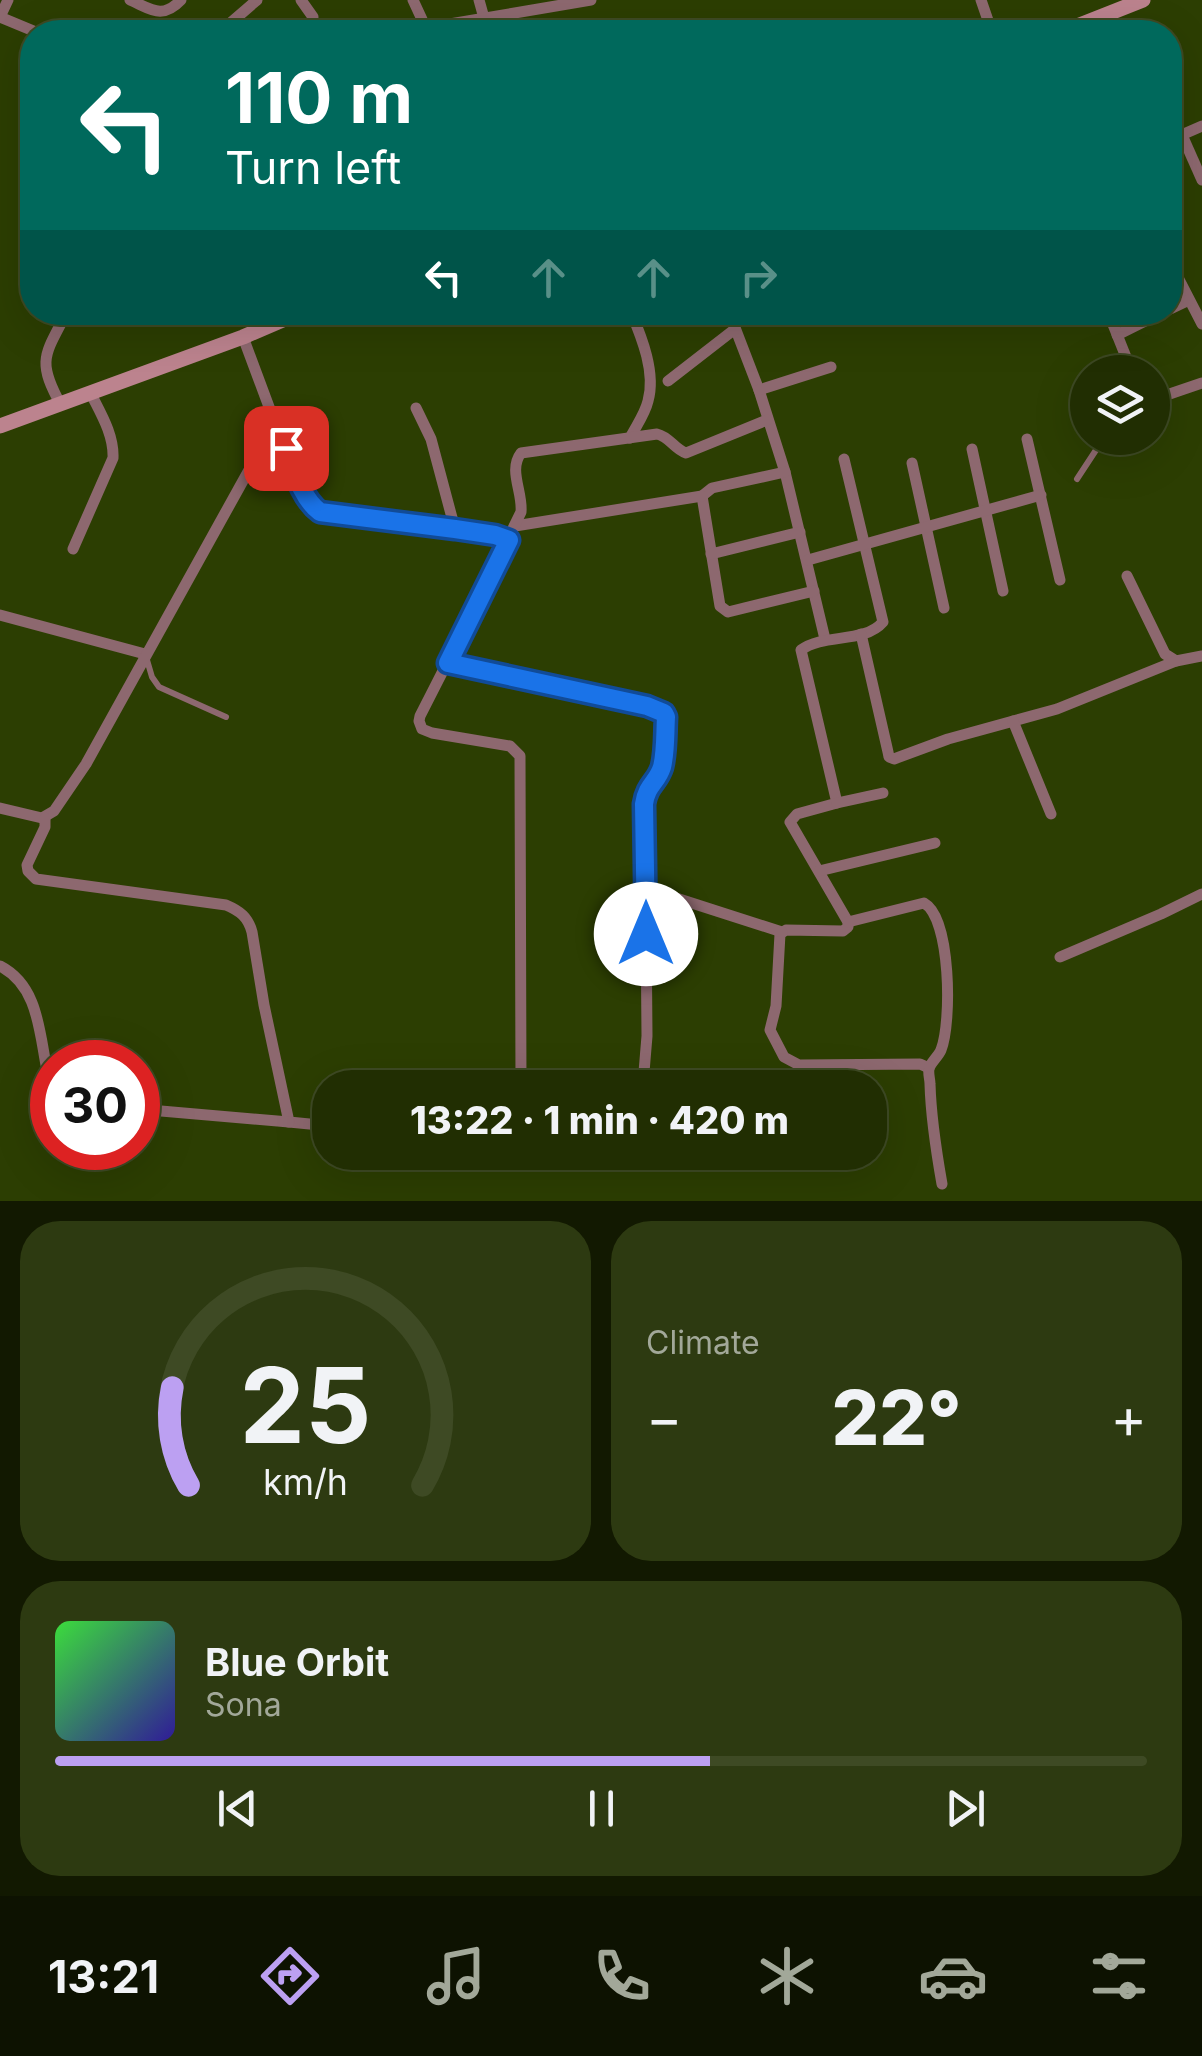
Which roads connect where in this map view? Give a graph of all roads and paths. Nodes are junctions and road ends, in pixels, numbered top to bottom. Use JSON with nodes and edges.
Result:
{"nodes":[{"id":1,"x":8,"y":0,"type":"edge"},
{"id":2,"x":130,"y":0,"type":"edge"},
{"id":3,"x":181,"y":0,"type":"edge"},
{"id":4,"x":258,"y":0,"type":"edge"},
{"id":5,"x":478,"y":0,"type":"edge"},
{"id":6,"x":592,"y":0,"type":"edge"},
{"id":7,"x":1143,"y":0,"type":"edge"},
{"id":8,"x":540,"y":4,"type":"edge"},
{"id":9,"x":0,"y":17,"type":"edge"},
{"id":10,"x":484,"y":18,"type":"junction"},
{"id":11,"x":234,"y":20,"type":"edge"},
{"id":12,"x":474,"y":20,"type":"edge"},
{"id":13,"x":1092,"y":20,"type":"edge"},
{"id":14,"x":1182,"y":147,"type":"edge"},
{"id":15,"x":1202,"y":180,"type":"edge"},
{"id":16,"x":1182,"y":286,"type":"edge"},
{"id":17,"x":1189,"y":300,"type":"junction"},
{"id":18,"x":1182,"y":304,"type":"edge"},
{"id":19,"x":1202,"y":324,"type":"edge"},
{"id":20,"x":61,"y":325,"type":"edge"},
{"id":21,"x":271,"y":325,"type":"edge"},
{"id":22,"x":636,"y":325,"type":"edge"},
{"id":23,"x":735,"y":325,"type":"edge"},
{"id":24,"x":1113,"y":325,"type":"edge"},
{"id":25,"x":1138,"y":325,"type":"edge"},
{"id":26,"x":736,"y":328,"type":"junction"},
{"id":27,"x":1117,"y":335,"type":"junction"},
{"id":28,"x":243,"y":337,"type":"junction"},
{"id":29,"x":1125,"y":355,"type":"edge"},
{"id":30,"x":831,"y":367,"type":"dead end"},
{"id":31,"x":668,"y":381,"type":"dead end"},
{"id":32,"x":1202,"y":383,"type":"edge"},
{"id":33,"x":759,"y":390,"type":"junction"},
{"id":34,"x":90,"y":394,"type":"junction"},
{"id":35,"x":1170,"y":394,"type":"edge"},
{"id":36,"x":61,"y":405,"type":"junction"},
{"id":37,"x":416,"y":408,"type":"dead end"},
{"id":38,"x":768,"y":420,"type":"junction"},
{"id":39,"x":275,"y":423,"type":"junction"},
{"id":40,"x":0,"y":426,"type":"edge"},
{"id":41,"x":630,"y":438,"type":"junction"},
{"id":42,"x":1028,"y":439,"type":"dead end"},
{"id":43,"x":972,"y":448,"type":"dead end"},
{"id":44,"x":1093,"y":455,"type":"edge"},
{"id":45,"x":844,"y":459,"type":"dead end"},
{"id":46,"x":912,"y":463,"type":"dead end"},
{"id":47,"x":786,"y":472,"type":"junction"},
{"id":48,"x":1077,"y":478,"type":"dead end"},
{"id":49,"x":1041,"y":495,"type":"junction"},
{"id":50,"x":702,"y":496,"type":"junction"},
{"id":51,"x":985,"y":511,"type":"junction"},
{"id":52,"x":515,"y":526,"type":"junction"},
{"id":53,"x":925,"y":528,"type":"junction"},
{"id":54,"x":455,"y":529,"type":"junction"},
{"id":55,"x":800,"y":532,"type":"junction"},
{"id":56,"x":509,"y":540,"type":"junction"},
{"id":57,"x":866,"y":544,"type":"junction"},
{"id":58,"x":73,"y":549,"type":"dead end"},
{"id":59,"x":712,"y":554,"type":"junction"},
{"id":60,"x":808,"y":560,"type":"junction"},
{"id":61,"x":1127,"y":576,"type":"dead end"},
{"id":62,"x":1060,"y":580,"type":"dead end"},
{"id":63,"x":814,"y":591,"type":"junction"},
{"id":64,"x":1002,"y":591,"type":"dead end"},
{"id":65,"x":944,"y":608,"type":"dead end"},
{"id":66,"x":0,"y":614,"type":"edge"},
{"id":67,"x":860,"y":634,"type":"junction"},
{"id":68,"x":825,"y":639,"type":"junction"},
{"id":69,"x":145,"y":654,"type":"junction"},
{"id":70,"x":1202,"y":656,"type":"edge"},
{"id":71,"x":1176,"y":661,"type":"junction"},
{"id":72,"x":448,"y":663,"type":"junction"},
{"id":73,"x":226,"y":717,"type":"dead end"},
{"id":74,"x":1013,"y":720,"type":"junction"},
{"id":75,"x":883,"y":792,"type":"dead end"},
{"id":76,"x":837,"y":803,"type":"junction"},
{"id":77,"x":0,"y":808,"type":"edge"},
{"id":78,"x":1052,"y":814,"type":"dead end"},
{"id":79,"x":46,"y":818,"type":"junction"},
{"id":80,"x":936,"y":842,"type":"dead end"},
{"id":81,"x":819,"y":871,"type":"junction"},
{"id":82,"x":645,"y":888,"type":"junction"},
{"id":83,"x":1202,"y":894,"type":"edge"},
{"id":84,"x":848,"y":922,"type":"junction"},
{"id":85,"x":782,"y":932,"type":"junction"},
{"id":86,"x":1060,"y":957,"type":"dead end"},
{"id":87,"x":0,"y":966,"type":"edge"},
{"id":88,"x":41,"y":1040,"type":"edge"},
{"id":89,"x":929,"y":1068,"type":"junction"},
{"id":90,"x":520,"y":1070,"type":"edge"},
{"id":91,"x":644,"y":1070,"type":"edge"},
{"id":92,"x":160,"y":1111,"type":"edge"},
{"id":93,"x":289,"y":1122,"type":"junction"},
{"id":94,"x":312,"y":1124,"type":"edge"},
{"id":95,"x":942,"y":1184,"type":"dead end"}],
"edges":[{"from":1,"to":9,"type":"street"},
{"from":2,"to":3,"type":"street"},
{"from":4,"to":11,"type":"street"},
{"from":5,"to":10,"type":"street"},
{"from":6,"to":8,"type":"street"},
{"from":7,"to":13,"type":"street"},
{"from":8,"to":10,"type":"street"},
{"from":10,"to":12,"type":"street"},
{"from":14,"to":15,"type":"street"},
{"from":16,"to":17,"type":"street"},
{"from":17,"to":18,"type":"street"},
{"from":17,"to":19,"type":"street"},
{"from":20,"to":36,"type":"street"},
{"from":21,"to":28,"type":"street"},
{"from":22,"to":41,"type":"street"},
{"from":23,"to":26,"type":"street"},
{"from":24,"to":27,"type":"street"},
{"from":25,"to":27,"type":"street"},
{"from":26,"to":31,"type":"street"},
{"from":26,"to":33,"type":"street"},
{"from":27,"to":29,"type":"street"},
{"from":28,"to":34,"type":"street"},
{"from":28,"to":39,"type":"street"},
{"from":30,"to":33,"type":"street"},
{"from":32,"to":35,"type":"street"},
{"from":33,"to":38,"type":"street"},
{"from":34,"to":36,"type":"street"},
{"from":34,"to":58,"type":"street"},
{"from":36,"to":40,"type":"street"},
{"from":37,"to":54,"type":"street"},
{"from":38,"to":41,"type":"street"},
{"from":38,"to":47,"type":"street"},
{"from":39,"to":54,"type":"street"},
{"from":39,"to":69,"type":"street"},
{"from":41,"to":52,"type":"street"},
{"from":42,"to":49,"type":"street"},
{"from":43,"to":51,"type":"street"},
{"from":44,"to":48,"type":"lane"},
{"from":45,"to":57,"type":"street"},
{"from":46,"to":53,"type":"street"},
{"from":47,"to":50,"type":"street"},
{"from":47,"to":55,"type":"street"},
{"from":49,"to":51,"type":"street"},
{"from":49,"to":62,"type":"street"},
{"from":50,"to":52,"type":"street"},
{"from":50,"to":59,"type":"street"},
{"from":51,"to":53,"type":"street"},
{"from":51,"to":64,"type":"street"},
{"from":52,"to":56,"type":"street"},
{"from":53,"to":57,"type":"street"},
{"from":53,"to":65,"type":"street"},
{"from":54,"to":56,"type":"street"},
{"from":55,"to":59,"type":"street"},
{"from":55,"to":60,"type":"street"},
{"from":56,"to":72,"type":"street"},
{"from":57,"to":60,"type":"street"},
{"from":57,"to":67,"type":"street"},
{"from":59,"to":63,"type":"street"},
{"from":60,"to":63,"type":"street"},
{"from":61,"to":71,"type":"street"},
{"from":63,"to":68,"type":"street"},
{"from":66,"to":69,"type":"street"},
{"from":67,"to":68,"type":"street"},
{"from":67,"to":74,"type":"street"},
{"from":68,"to":76,"type":"street"},
{"from":69,"to":73,"type":"lane"},
{"from":69,"to":79,"type":"street"},
{"from":70,"to":71,"type":"street"},
{"from":71,"to":74,"type":"street"},
{"from":72,"to":82,"type":"street"},
{"from":72,"to":90,"type":"street"},
{"from":74,"to":78,"type":"street"},
{"from":75,"to":76,"type":"street"},
{"from":76,"to":81,"type":"street"},
{"from":77,"to":79,"type":"street"},
{"from":79,"to":93,"type":"street"},
{"from":80,"to":81,"type":"street"},
{"from":81,"to":84,"type":"street"},
{"from":82,"to":85,"type":"street"},
{"from":82,"to":91,"type":"street"},
{"from":83,"to":86,"type":"street"},
{"from":84,"to":85,"type":"street"},
{"from":84,"to":89,"type":"street"},
{"from":85,"to":89,"type":"street"},
{"from":87,"to":88,"type":"street"},
{"from":89,"to":95,"type":"street"},
{"from":92,"to":93,"type":"street"},
{"from":93,"to":94,"type":"street"}]}
